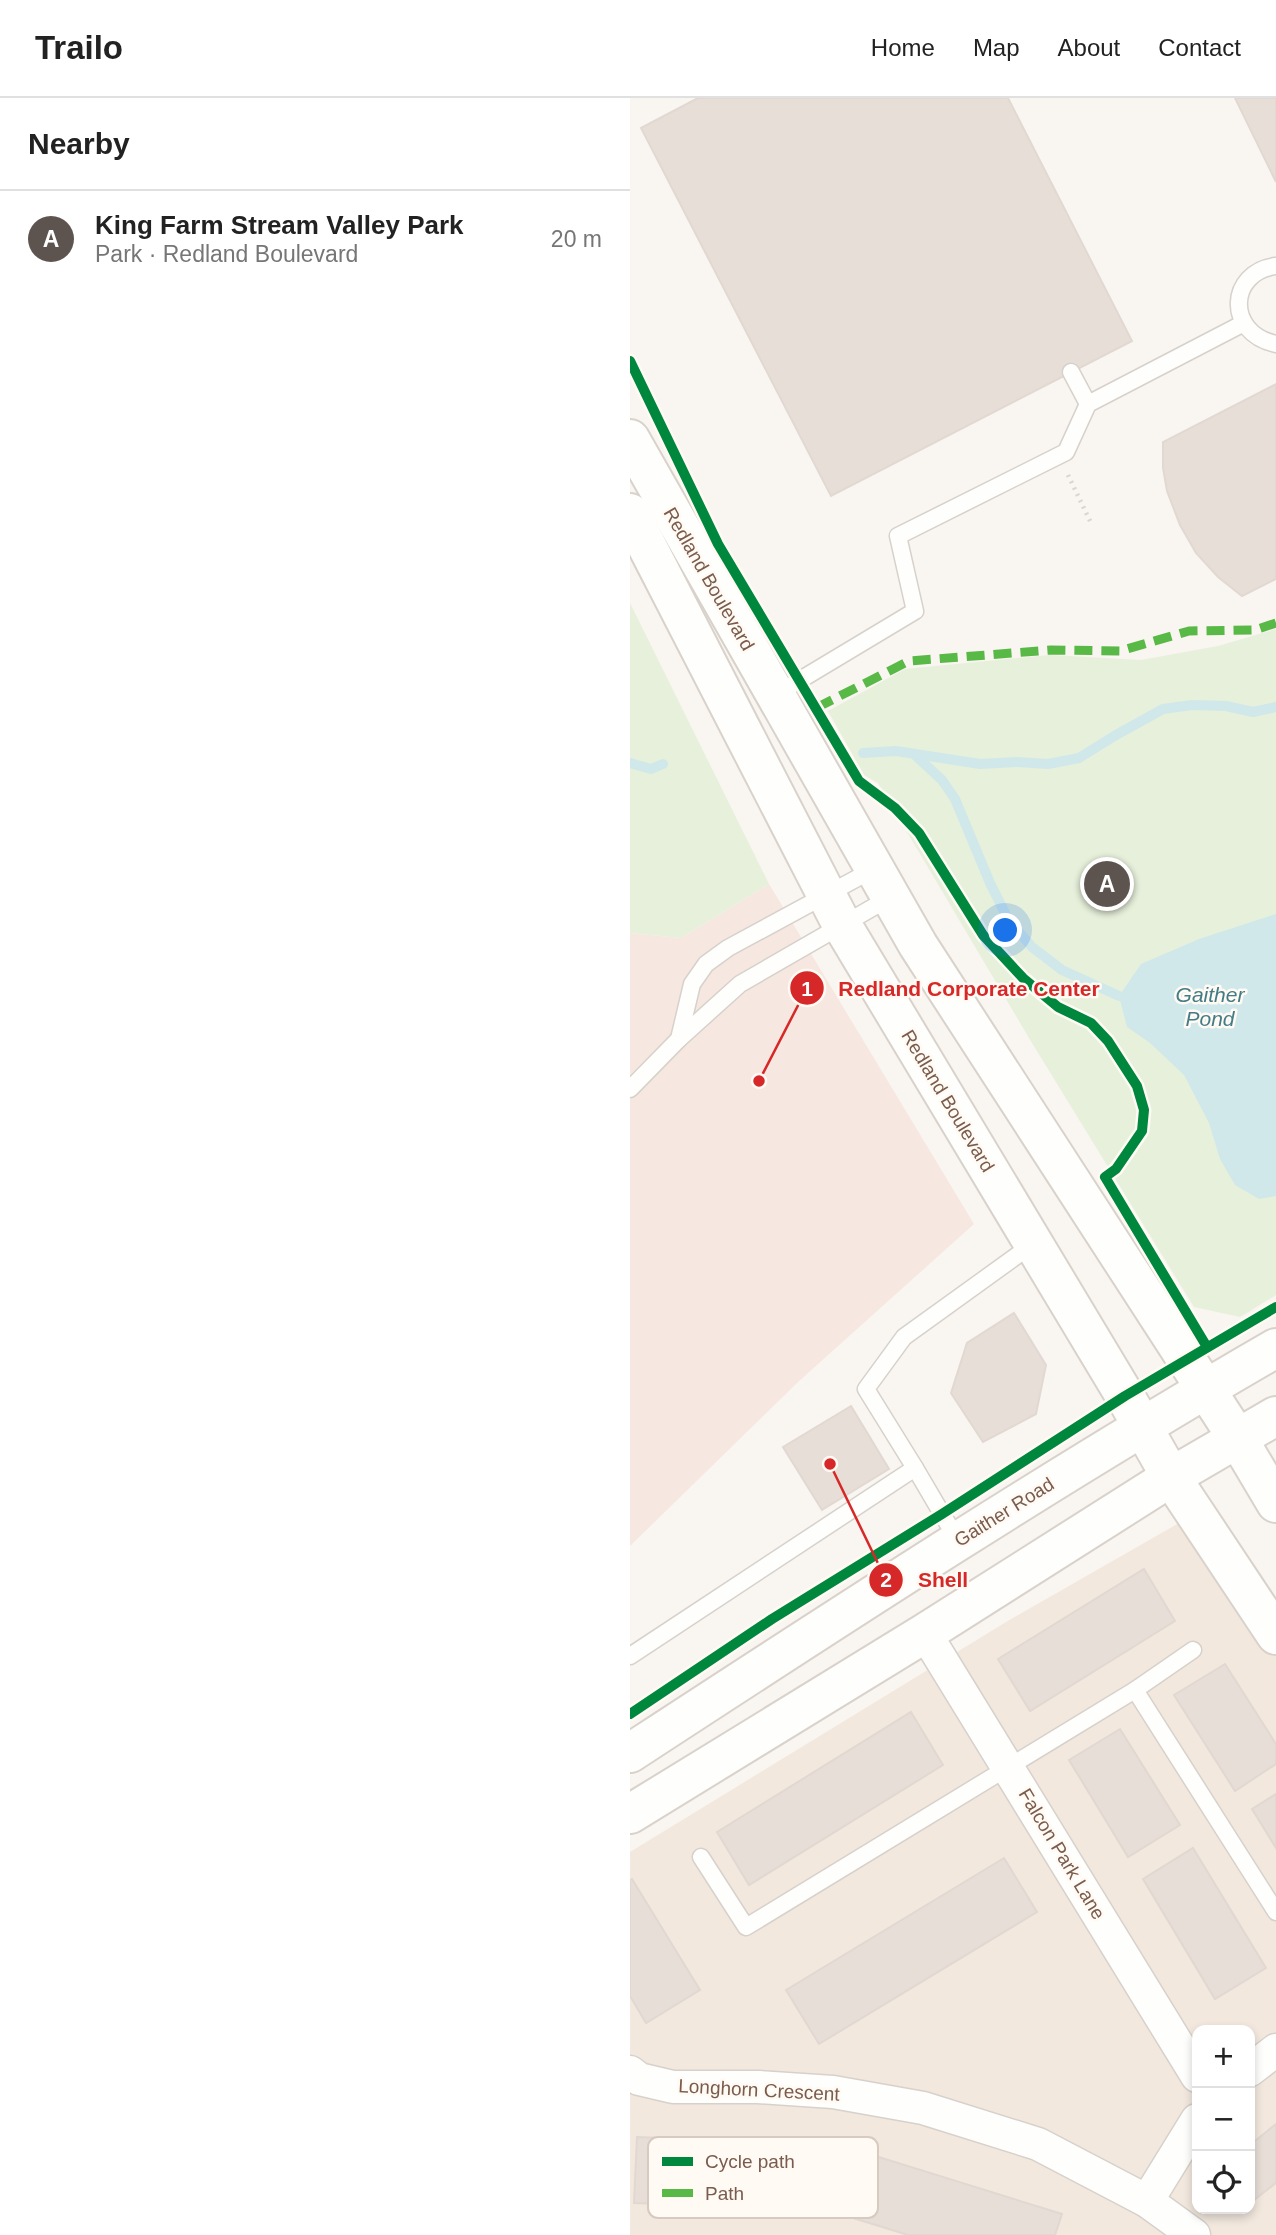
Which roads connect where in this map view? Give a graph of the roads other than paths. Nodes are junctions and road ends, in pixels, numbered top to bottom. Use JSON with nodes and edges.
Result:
{"nodes":[{"id":1,"x":1276,"y":266,"type":"edge"},
{"id":2,"x":1244,"y":323,"type":"junction"},
{"id":3,"x":1276,"y":344,"type":"edge"},
{"id":4,"x":1071,"y":372,"type":"dead end"},
{"id":5,"x":1088,"y":404,"type":"junction"},
{"id":6,"x":630,"y":439,"type":"edge"},
{"id":7,"x":630,"y":513,"type":"edge"},
{"id":8,"x":775,"y":695,"type":"junction"},
{"id":9,"x":883,"y":883,"type":"junction"},
{"id":10,"x":834,"y":909,"type":"junction"},
{"id":11,"x":679,"y":1039,"type":"junction"},
{"id":12,"x":630,"y":1089,"type":"edge"},
{"id":13,"x":1034,"y":1244,"type":"junction"},
{"id":14,"x":1276,"y":1348,"type":"edge"},
{"id":15,"x":1205,"y":1389,"type":"junction"},
{"id":16,"x":1276,"y":1416,"type":"edge"},
{"id":17,"x":1143,"y":1426,"type":"junction"},
{"id":18,"x":1238,"y":1439,"type":"junction"},
{"id":19,"x":915,"y":1468,"type":"junction"},
{"id":20,"x":1171,"y":1477,"type":"junction"},
{"id":21,"x":1276,"y":1503,"type":"edge"},
{"id":22,"x":958,"y":1541,"type":"junction"},
{"id":23,"x":925,"y":1633,"type":"junction"},
{"id":24,"x":1276,"y":1635,"type":"edge"},
{"id":25,"x":1193,"y":1650,"type":"dead end"},
{"id":26,"x":630,"y":1656,"type":"edge"},
{"id":27,"x":1135,"y":1690,"type":"junction"},
{"id":28,"x":630,"y":1753,"type":"edge"},
{"id":29,"x":1008,"y":1766,"type":"junction"},
{"id":30,"x":630,"y":1814,"type":"edge"},
{"id":31,"x":701,"y":1857,"type":"dead end"},
{"id":32,"x":1276,"y":1912,"type":"edge"},
{"id":33,"x":1276,"y":2050,"type":"edge"},
{"id":34,"x":1255,"y":2066,"type":"edge"},
{"id":35,"x":1192,"y":2068,"type":"edge"},
{"id":36,"x":630,"y":2072,"type":"edge"},
{"id":37,"x":1192,"y":2128,"type":"edge"},
{"id":38,"x":1147,"y":2201,"type":"junction"},
{"id":39,"x":1194,"y":2235,"type":"edge"}],
"edges":[{"from":1,"to":2,"type":"lane"},
{"from":2,"to":3,"type":"lane"},
{"from":2,"to":5,"type":"lane"},
{"from":4,"to":5,"type":"lane"},
{"from":5,"to":8,"type":"lane"},
{"from":6,"to":8,"type":"main road","name":"Redland Boulevard"},
{"from":7,"to":10,"type":"main road","name":"Redland Boulevard"},
{"from":8,"to":9,"type":"main road","name":"Redland Boulevard"},
{"from":9,"to":10,"type":"lane"},
{"from":9,"to":10,"type":"lane"},
{"from":9,"to":15,"type":"main road","name":"Redland Boulevard"},
{"from":10,"to":11,"type":"lane"},
{"from":10,"to":11,"type":"lane"},
{"from":10,"to":13,"type":"main road","name":"Redland Boulevard"},
{"from":11,"to":12,"type":"lane"},
{"from":13,"to":17,"type":"main road","name":"Redland Boulevard"},
{"from":13,"to":19,"type":"lane"},
{"from":14,"to":15,"type":"main road","name":"Gaither Road"},
{"from":15,"to":17,"type":"main road","name":"Gaither Road"},
{"from":15,"to":18,"type":"main road","name":"Redland Boulevard"},
{"from":16,"to":18,"type":"main road"},
{"from":17,"to":20,"type":"main road","name":"Redland Boulevard"},
{"from":17,"to":22,"type":"main road","name":"Gaither Road"},
{"from":18,"to":20,"type":"main road"},
{"from":18,"to":21,"type":"main road","name":"Redland Boulevard"},
{"from":19,"to":22,"type":"lane"},
{"from":19,"to":26,"type":"lane"},
{"from":20,"to":23,"type":"main road"},
{"from":20,"to":24,"type":"main road","name":"Redland Boulevard"},
{"from":22,"to":28,"type":"main road","name":"Gaither Road"},
{"from":23,"to":29,"type":"street","name":"Falcon Park Lane"},
{"from":23,"to":30,"type":"main road"},
{"from":25,"to":27,"type":"lane"},
{"from":27,"to":29,"type":"lane"},
{"from":27,"to":32,"type":"lane"},
{"from":29,"to":31,"type":"lane"},
{"from":29,"to":35,"type":"street","name":"Falcon Park Lane"},
{"from":33,"to":34,"type":"street"},
{"from":36,"to":38,"type":"street","name":"Longhorn Crescent"},
{"from":37,"to":38,"type":"street"},
{"from":38,"to":39,"type":"street","name":"Longhorn Crescent"}]}
